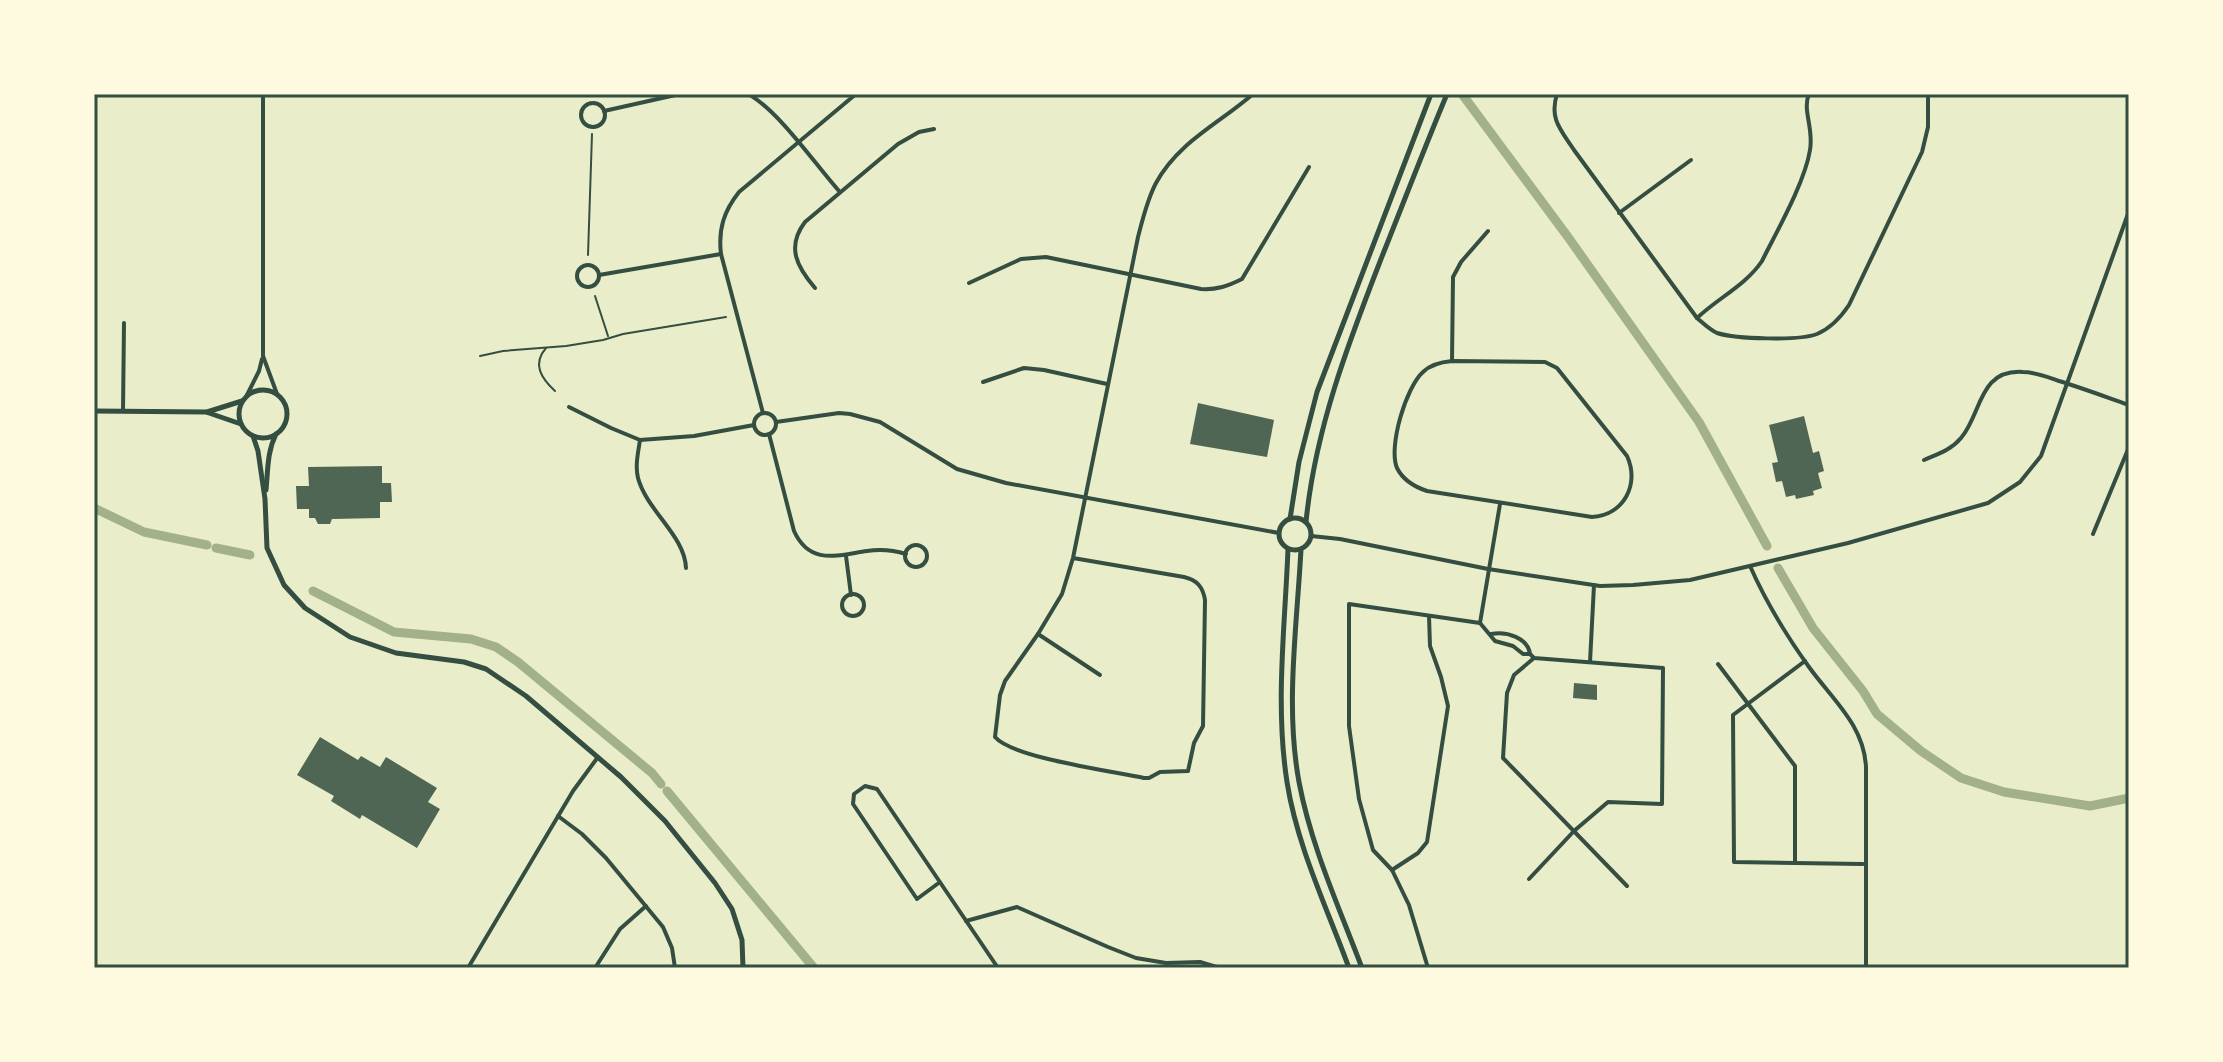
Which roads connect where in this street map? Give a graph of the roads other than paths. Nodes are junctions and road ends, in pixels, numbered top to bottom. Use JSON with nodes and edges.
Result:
{"nodes":[{"id":1,"x":263,"y":94,"type":"edge"},
{"id":2,"x":680,"y":94,"type":"edge"},
{"id":3,"x":748,"y":94,"type":"edge"},
{"id":4,"x":763,"y":94,"type":"edge"},
{"id":5,"x":856,"y":94,"type":"edge"},
{"id":6,"x":1253,"y":94,"type":"edge"},
{"id":7,"x":1431,"y":94,"type":"edge"},
{"id":8,"x":1447,"y":94,"type":"edge"},
{"id":9,"x":1557,"y":94,"type":"edge"},
{"id":10,"x":1809,"y":94,"type":"edge"},
{"id":11,"x":1928,"y":94,"type":"edge"},
{"id":12,"x":760,"y":100,"type":"junction"},
{"id":13,"x":604,"y":111,"type":"junction"},
{"id":14,"x":934,"y":129,"type":"dead end"},
{"id":15,"x":798,"y":143,"type":"junction"},
{"id":16,"x":1691,"y":160,"type":"dead end"},
{"id":17,"x":1309,"y":167,"type":"dead end"},
{"id":18,"x":839,"y":191,"type":"junction"},
{"id":19,"x":2129,"y":211,"type":"edge"},
{"id":20,"x":1619,"y":213,"type":"junction"},
{"id":21,"x":1488,"y":231,"type":"dead end"},
{"id":22,"x":721,"y":254,"type":"junction"},
{"id":23,"x":599,"y":275,"type":"junction"},
{"id":24,"x":1130,"y":275,"type":"junction"},
{"id":25,"x":969,"y":283,"type":"dead end"},
{"id":26,"x":815,"y":288,"type":"dead end"},
{"id":27,"x":1697,"y":318,"type":"junction"},
{"id":28,"x":124,"y":323,"type":"dead end"},
{"id":29,"x":263,"y":356,"type":"junction"},
{"id":30,"x":1452,"y":361,"type":"junction"},
{"id":31,"x":983,"y":382,"type":"dead end"},
{"id":32,"x":2067,"y":383,"type":"junction"},
{"id":33,"x":1107,"y":384,"type":"junction"},
{"id":34,"x":277,"y":394,"type":"junction"},
{"id":35,"x":247,"y":395,"type":"junction"},
{"id":36,"x":242,"y":401,"type":"junction"},
{"id":37,"x":2129,"y":405,"type":"edge"},
{"id":38,"x":569,"y":407,"type":"dead end"},
{"id":39,"x":94,"y":411,"type":"edge"},
{"id":40,"x":123,"y":411,"type":"junction"},
{"id":41,"x":206,"y":412,"type":"junction"},
{"id":42,"x":763,"y":413,"type":"junction"},
{"id":43,"x":776,"y":422,"type":"junction"},
{"id":44,"x":241,"y":424,"type":"junction"},
{"id":45,"x":754,"y":425,"type":"junction"},
{"id":46,"x":276,"y":434,"type":"junction"},
{"id":47,"x":769,"y":434,"type":"junction"},
{"id":48,"x":253,"y":436,"type":"junction"},
{"id":49,"x":640,"y":440,"type":"junction"},
{"id":50,"x":2129,"y":447,"type":"edge"},
{"id":51,"x":1924,"y":460,"type":"dead end"},
{"id":52,"x":1084,"y":498,"type":"junction"},
{"id":53,"x":265,"y":499,"type":"junction"},
{"id":54,"x":1500,"y":504,"type":"junction"},
{"id":55,"x":1290,"y":519,"type":"junction"},
{"id":56,"x":1306,"y":522,"type":"junction"},
{"id":57,"x":1279,"y":533,"type":"junction"},
{"id":58,"x":2093,"y":534,"type":"dead end"},
{"id":59,"x":1311,"y":536,"type":"junction"},
{"id":60,"x":1288,"y":549,"type":"junction"},
{"id":61,"x":1301,"y":549,"type":"junction"},
{"id":62,"x":906,"y":554,"type":"junction"},
{"id":63,"x":846,"y":556,"type":"junction"},
{"id":64,"x":1073,"y":558,"type":"junction"},
{"id":65,"x":1750,"y":566,"type":"junction"},
{"id":66,"x":686,"y":568,"type":"dead end"},
{"id":67,"x":1488,"y":569,"type":"junction"},
{"id":68,"x":1594,"y":585,"type":"junction"},
{"id":69,"x":851,"y":595,"type":"junction"},
{"id":70,"x":1429,"y":616,"type":"junction"},
{"id":71,"x":1480,"y":623,"type":"junction"},
{"id":72,"x":1038,"y":634,"type":"junction"},
{"id":73,"x":1491,"y":634,"type":"junction"},
{"id":74,"x":1532,"y":656,"type":"junction"},
{"id":75,"x":1805,"y":661,"type":"junction"},
{"id":76,"x":1590,"y":662,"type":"junction"},
{"id":77,"x":1718,"y":664,"type":"dead end"},
{"id":78,"x":1100,"y":675,"type":"dead end"},
{"id":79,"x":1748,"y":704,"type":"junction"},
{"id":80,"x":598,"y":757,"type":"junction"},
{"id":81,"x":558,"y":816,"type":"junction"},
{"id":82,"x":1574,"y":831,"type":"junction"},
{"id":83,"x":1795,"y":863,"type":"junction"},
{"id":84,"x":1863,"y":864,"type":"dead end"},
{"id":85,"x":1392,"y":870,"type":"junction"},
{"id":86,"x":1529,"y":879,"type":"dead end"},
{"id":87,"x":940,"y":882,"type":"junction"},
{"id":88,"x":1627,"y":886,"type":"dead end"},
{"id":89,"x":646,"y":906,"type":"junction"},
{"id":90,"x":966,"y":921,"type":"junction"},
{"id":91,"x":468,"y":968,"type":"edge"},
{"id":92,"x":595,"y":968,"type":"edge"},
{"id":93,"x":675,"y":968,"type":"edge"},
{"id":94,"x":743,"y":968,"type":"edge"},
{"id":95,"x":998,"y":968,"type":"edge"},
{"id":96,"x":1220,"y":968,"type":"edge"},
{"id":97,"x":1349,"y":968,"type":"edge"},
{"id":98,"x":1362,"y":968,"type":"edge"},
{"id":99,"x":1428,"y":968,"type":"edge"},
{"id":100,"x":1482,"y":968,"type":"edge"},
{"id":101,"x":1499,"y":968,"type":"edge"},
{"id":102,"x":1866,"y":968,"type":"edge"}],
"edges":[{"from":1,"to":29,"type":"street"},
{"from":2,"to":13,"type":"street"},
{"from":3,"to":12,"type":"street"},
{"from":4,"to":12,"type":"street"},
{"from":5,"to":15,"type":"street"},
{"from":6,"to":24,"type":"street"},
{"from":7,"to":55,"type":"street"},
{"from":8,"to":56,"type":"street"},
{"from":9,"to":20,"type":"street"},
{"from":10,"to":27,"type":"street"},
{"from":11,"to":27,"type":"street"},
{"from":12,"to":15,"type":"street"},
{"from":13,"to":13,"type":"street"},
{"from":14,"to":18,"type":"street"},
{"from":15,"to":18,"type":"street"},
{"from":15,"to":22,"type":"street"},
{"from":16,"to":20,"type":"street"},
{"from":17,"to":24,"type":"street"},
{"from":18,"to":26,"type":"street"},
{"from":19,"to":32,"type":"street"},
{"from":20,"to":27,"type":"street"},
{"from":21,"to":30,"type":"street"},
{"from":22,"to":23,"type":"street"},
{"from":22,"to":42,"type":"street"},
{"from":23,"to":23,"type":"street"},
{"from":24,"to":25,"type":"street"},
{"from":24,"to":33,"type":"street"},
{"from":28,"to":40,"type":"street"},
{"from":29,"to":34,"type":"street"},
{"from":29,"to":35,"type":"street"},
{"from":30,"to":54,"type":"street"},
{"from":30,"to":54,"type":"street"},
{"from":31,"to":33,"type":"street"},
{"from":32,"to":37,"type":"street"},
{"from":32,"to":51,"type":"street"},
{"from":32,"to":65,"type":"street"},
{"from":33,"to":52,"type":"street"},
{"from":34,"to":35,"type":"street"},
{"from":34,"to":46,"type":"street"},
{"from":35,"to":36,"type":"street"},
{"from":36,"to":41,"type":"street"},
{"from":36,"to":44,"type":"street"},
{"from":38,"to":49,"type":"street"},
{"from":39,"to":40,"type":"street"},
{"from":40,"to":41,"type":"street"},
{"from":41,"to":44,"type":"street"},
{"from":42,"to":43,"type":"street"},
{"from":42,"to":45,"type":"street"},
{"from":43,"to":47,"type":"street"},
{"from":43,"to":52,"type":"street"},
{"from":44,"to":48,"type":"street"},
{"from":45,"to":47,"type":"street"},
{"from":45,"to":49,"type":"street"},
{"from":46,"to":48,"type":"street"},
{"from":46,"to":53,"type":"street"},
{"from":47,"to":63,"type":"street"},
{"from":48,"to":53,"type":"street"},
{"from":49,"to":66,"type":"street"},
{"from":50,"to":58,"type":"street"},
{"from":52,"to":57,"type":"street"},
{"from":52,"to":64,"type":"street"},
{"from":53,"to":80,"type":"street"},
{"from":54,"to":67,"type":"street"},
{"from":55,"to":56,"type":"street"},
{"from":55,"to":57,"type":"street"},
{"from":56,"to":59,"type":"street"},
{"from":57,"to":60,"type":"street"},
{"from":59,"to":61,"type":"street"},
{"from":59,"to":67,"type":"street"},
{"from":60,"to":61,"type":"street"},
{"from":60,"to":97,"type":"street"},
{"from":61,"to":98,"type":"street"},
{"from":62,"to":62,"type":"street"},
{"from":62,"to":63,"type":"street"},
{"from":63,"to":69,"type":"street"},
{"from":64,"to":72,"type":"street"},
{"from":64,"to":72,"type":"street"},
{"from":65,"to":68,"type":"street"},
{"from":65,"to":75,"type":"street"},
{"from":67,"to":68,"type":"street"},
{"from":67,"to":71,"type":"street"},
{"from":68,"to":76,"type":"street"},
{"from":69,"to":69,"type":"street"},
{"from":70,"to":71,"type":"street"},
{"from":70,"to":85,"type":"street"},
{"from":70,"to":85,"type":"street"},
{"from":71,"to":73,"type":"street"},
{"from":72,"to":78,"type":"street"},
{"from":73,"to":74,"type":"street"},
{"from":73,"to":74,"type":"street"},
{"from":74,"to":76,"type":"street"},
{"from":74,"to":82,"type":"street"},
{"from":75,"to":79,"type":"street"},
{"from":75,"to":102,"type":"street"},
{"from":76,"to":82,"type":"street"},
{"from":77,"to":79,"type":"street"},
{"from":79,"to":83,"type":"street"},
{"from":79,"to":83,"type":"street"},
{"from":80,"to":81,"type":"street"},
{"from":80,"to":94,"type":"street"},
{"from":81,"to":89,"type":"street"},
{"from":81,"to":91,"type":"street"},
{"from":82,"to":86,"type":"street"},
{"from":82,"to":88,"type":"street"},
{"from":83,"to":84,"type":"street"},
{"from":85,"to":99,"type":"street"},
{"from":87,"to":87,"type":"street"},
{"from":87,"to":90,"type":"street"},
{"from":89,"to":92,"type":"street"},
{"from":89,"to":93,"type":"street"},
{"from":90,"to":95,"type":"street"},
{"from":90,"to":96,"type":"street"},
{"from":100,"to":101,"type":"street"}]}
